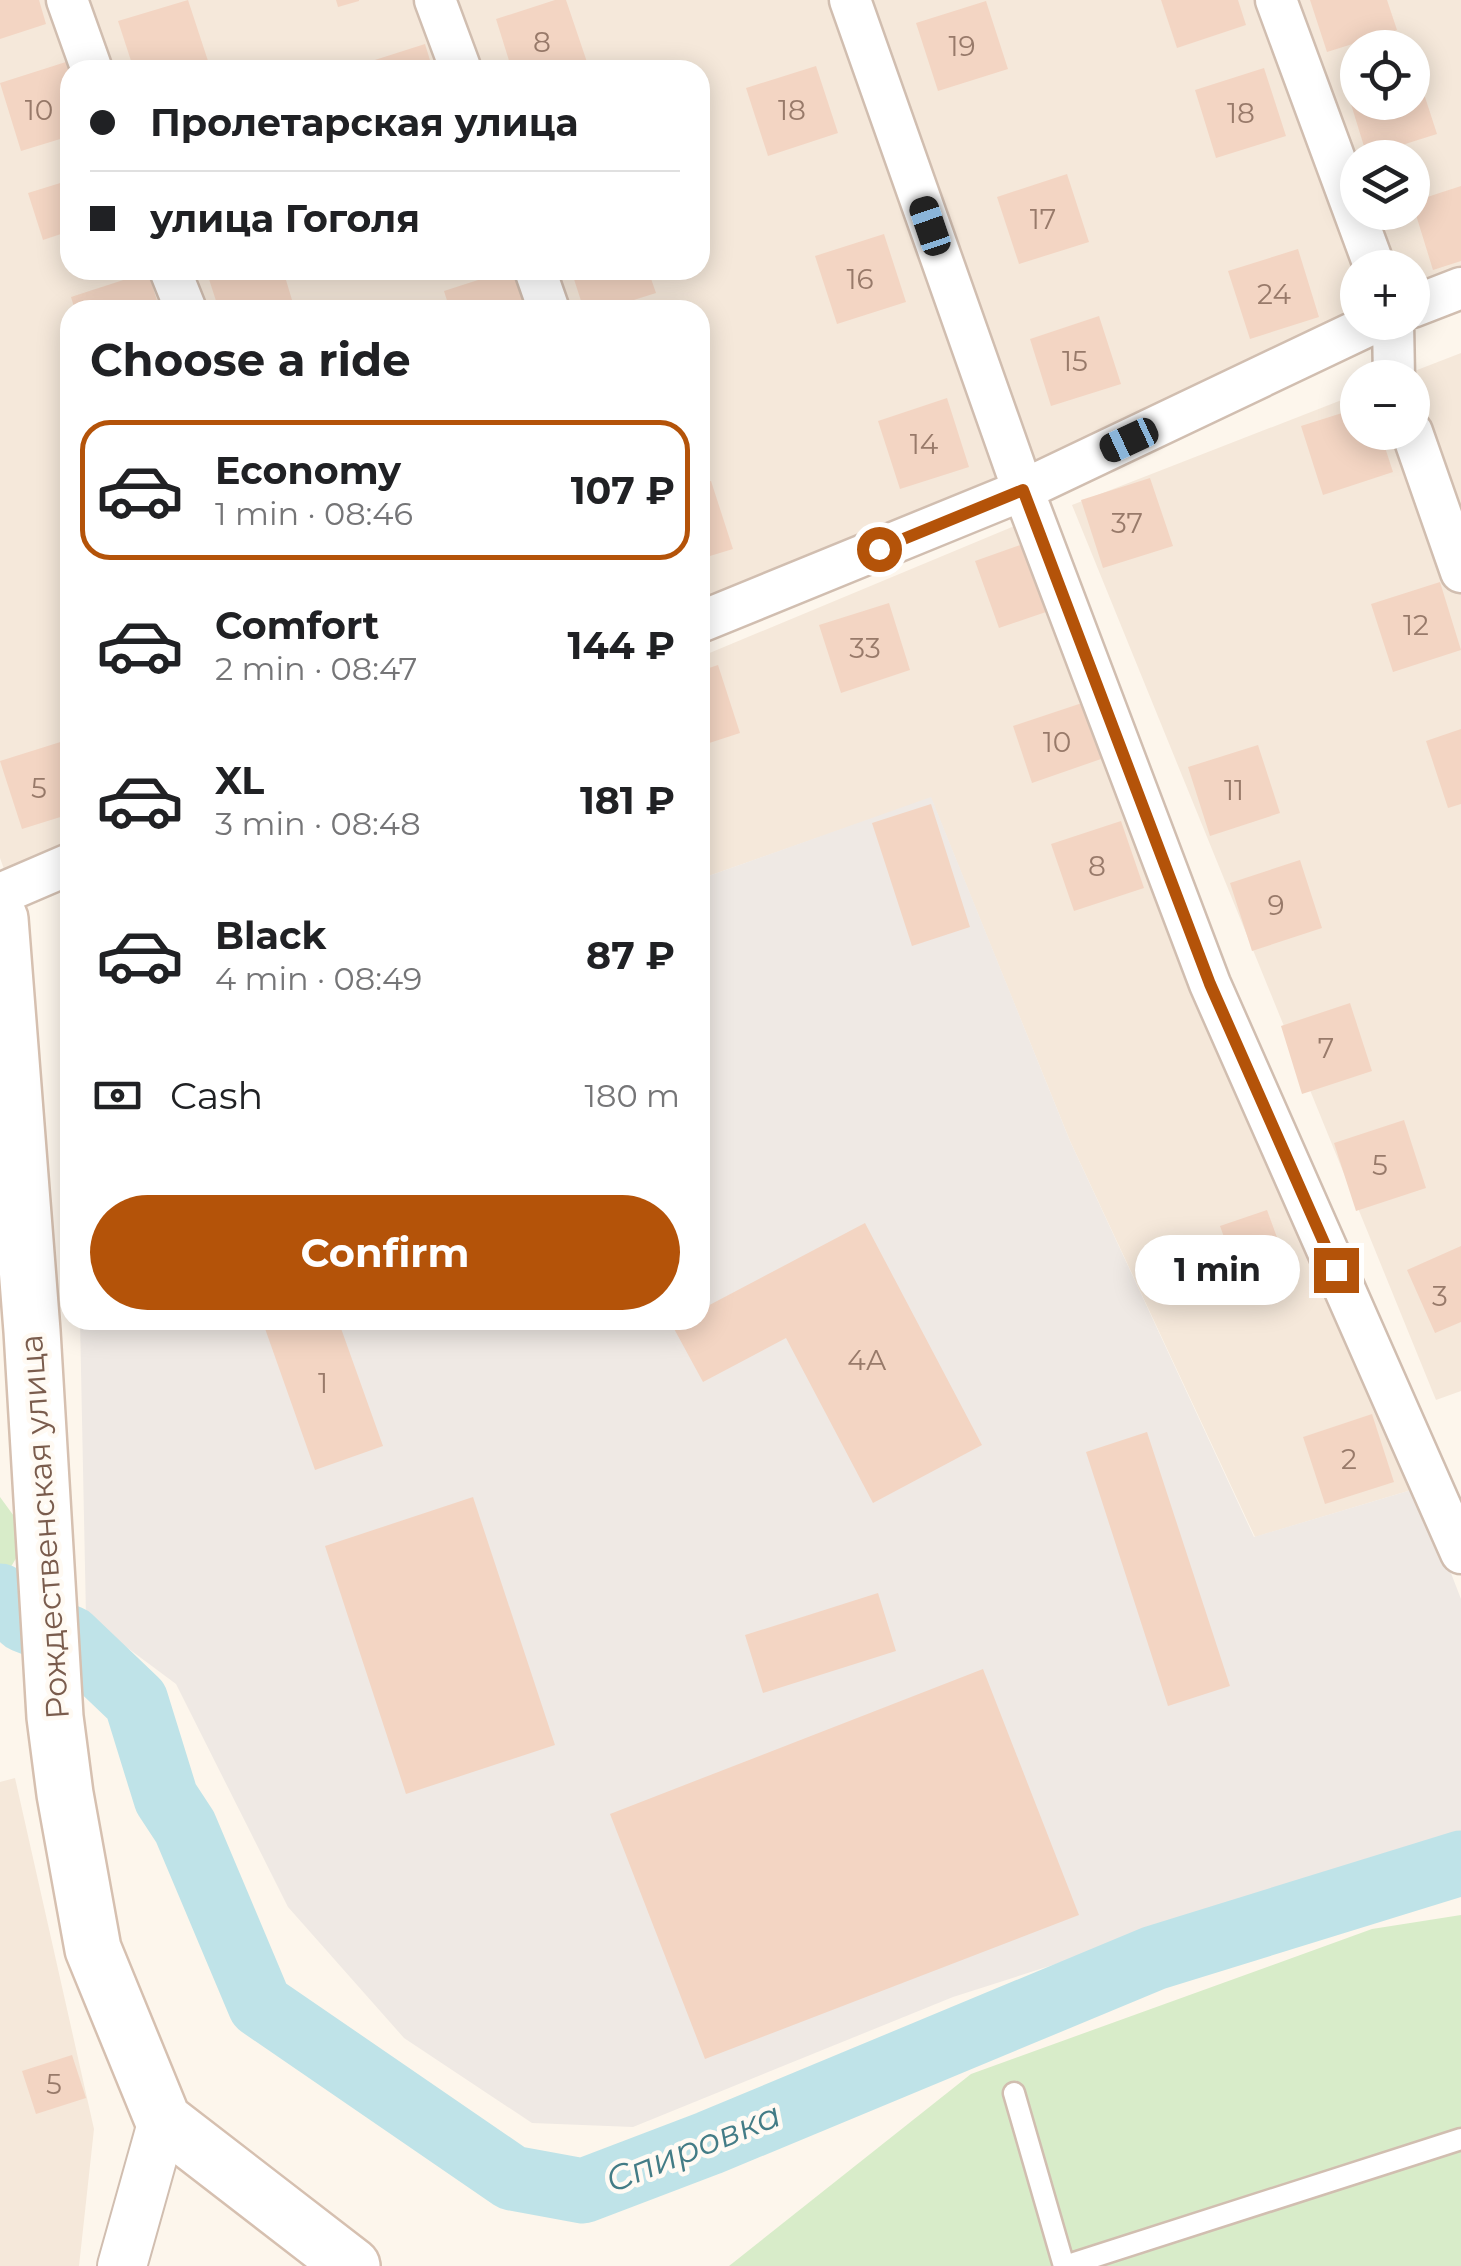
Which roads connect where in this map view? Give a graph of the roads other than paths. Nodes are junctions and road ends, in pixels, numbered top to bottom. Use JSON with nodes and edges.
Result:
{"nodes":[{"id":1,"x":67,"y":0,"type":"edge"},
{"id":2,"x":436,"y":0,"type":"edge"},
{"id":3,"x":850,"y":0,"type":"edge"},
{"id":4,"x":1276,"y":0,"type":"edge"},
{"id":5,"x":88,"y":60,"type":"edge"},
{"id":6,"x":457,"y":60,"type":"edge"},
{"id":7,"x":1369,"y":250,"type":"edge"},
{"id":8,"x":1461,"y":288,"type":"edge"},
{"id":9,"x":1430,"y":300,"type":"edge"},
{"id":10,"x":1340,"y":339,"type":"edge"},
{"id":11,"x":1418,"y":450,"type":"edge"},
{"id":12,"x":1023,"y":490,"type":"junction"},
{"id":13,"x":1461,"y":572,"type":"edge"},
{"id":14,"x":710,"y":618,"type":"edge"},
{"id":15,"x":60,"y":868,"type":"edge"},
{"id":16,"x":0,"y":894,"type":"edge"},
{"id":17,"x":0,"y":919,"type":"edge"},
{"id":18,"x":1461,"y":1553,"type":"edge"},
{"id":19,"x":1014,"y":2093,"type":"dead end"},
{"id":20,"x":163,"y":2120,"type":"junction"},
{"id":21,"x":1461,"y":2139,"type":"edge"},
{"id":22,"x":122,"y":2266,"type":"edge"},
{"id":23,"x":352,"y":2266,"type":"edge"},
{"id":24,"x":1064,"y":2266,"type":"edge"}],
"edges":[{"from":1,"to":5,"type":"street"},
{"from":2,"to":6,"type":"street"},
{"from":3,"to":12,"type":"street"},
{"from":4,"to":7,"type":"street"},
{"from":8,"to":9,"type":"street"},
{"from":10,"to":12,"type":"street"},
{"from":11,"to":13,"type":"street"},
{"from":12,"to":14,"type":"street"},
{"from":12,"to":18,"type":"street"},
{"from":15,"to":16,"type":"street"},
{"from":17,"to":20,"type":"main road","name":"Рождественская улица"},
{"from":19,"to":24,"type":"lane"},
{"from":20,"to":22,"type":"street"},
{"from":20,"to":23,"type":"main road"},
{"from":21,"to":24,"type":"lane"}]}
